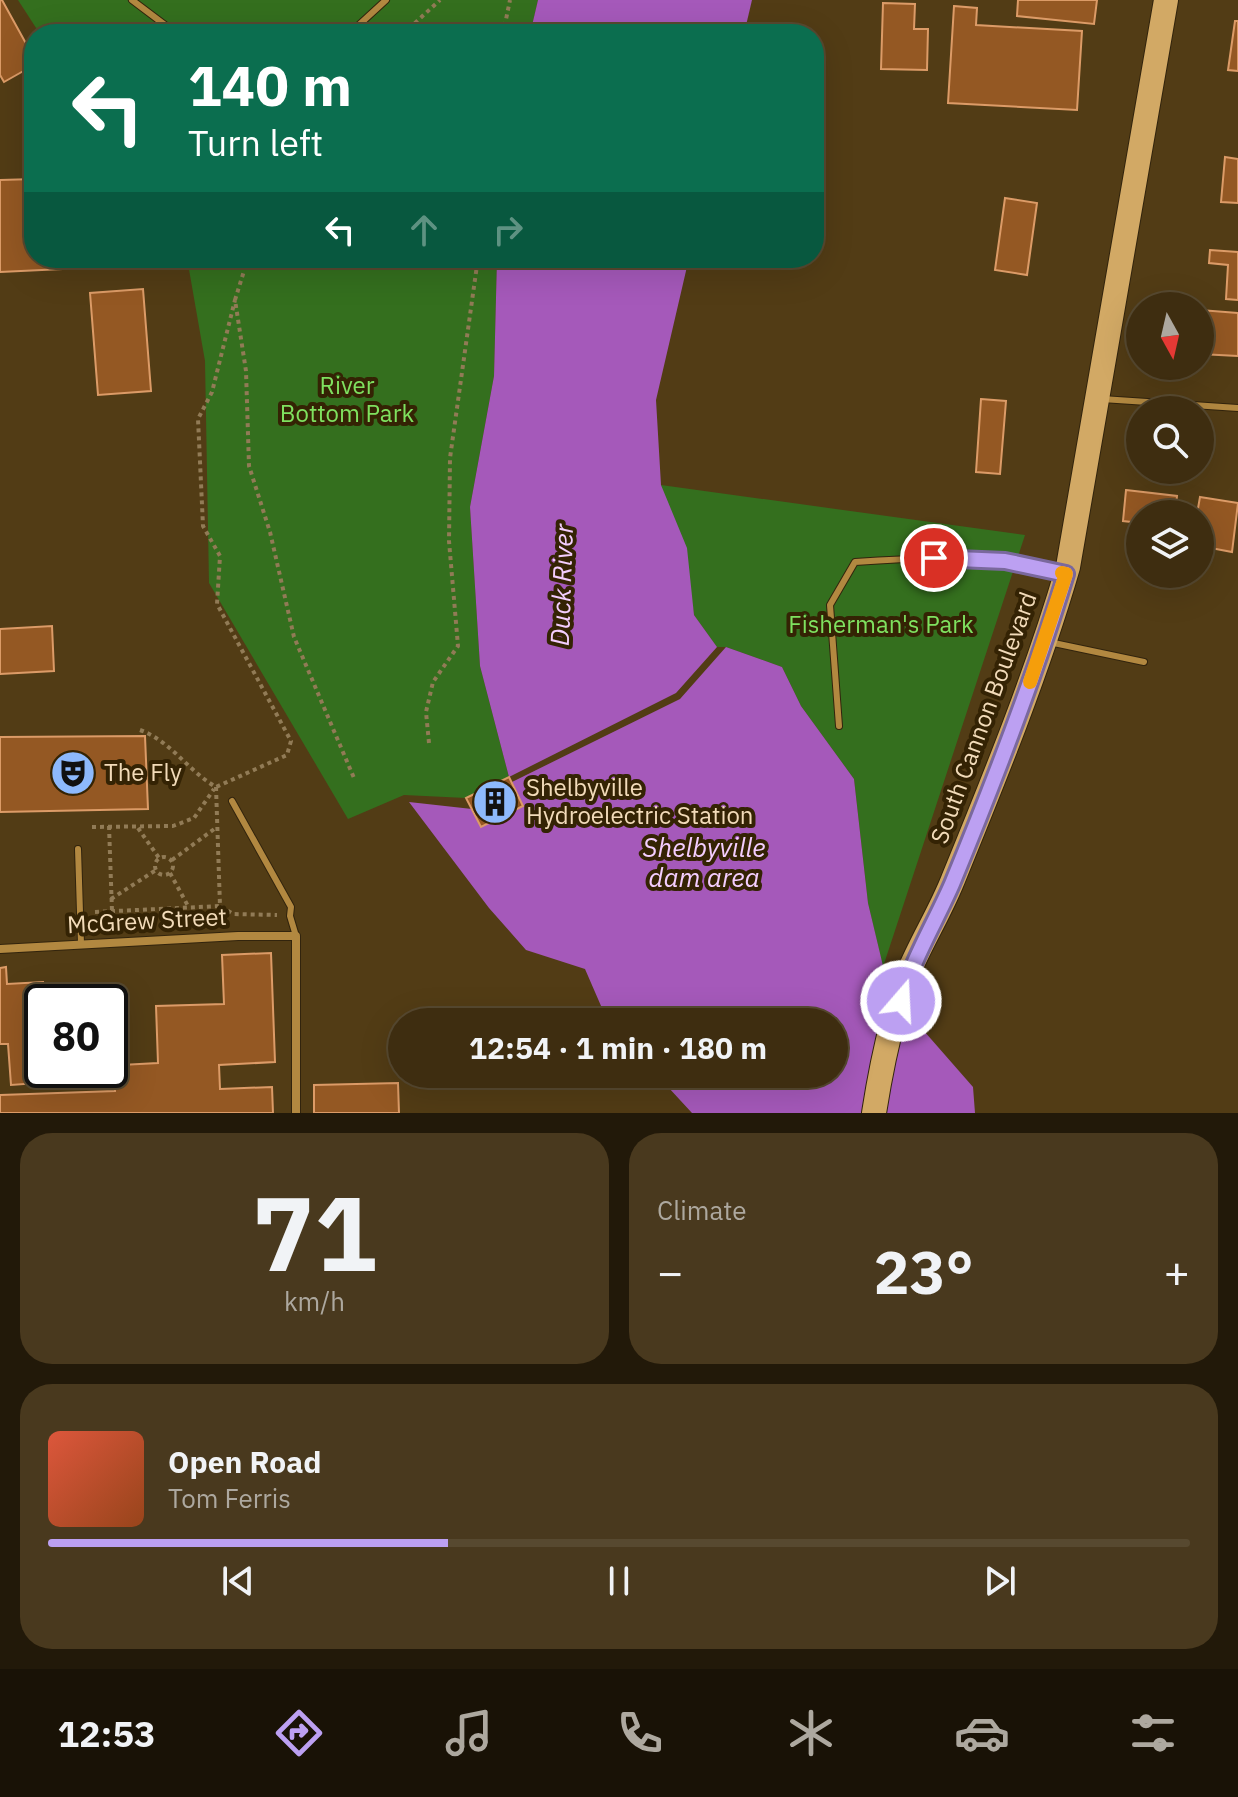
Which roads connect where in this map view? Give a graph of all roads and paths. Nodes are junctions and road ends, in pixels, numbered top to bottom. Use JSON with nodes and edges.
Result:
{"nodes":[{"id":1,"x":132,"y":0,"type":"edge"},
{"id":2,"x":386,"y":0,"type":"edge"},
{"id":3,"x":440,"y":0,"type":"edge"},
{"id":4,"x":510,"y":0,"type":"edge"},
{"id":5,"x":1166,"y":0,"type":"edge"},
{"id":6,"x":164,"y":24,"type":"edge"},
{"id":7,"x":360,"y":24,"type":"edge"},
{"id":8,"x":414,"y":24,"type":"edge"},
{"id":9,"x":505,"y":24,"type":"edge"},
{"id":10,"x":245,"y":268,"type":"edge"},
{"id":11,"x":477,"y":268,"type":"edge"},
{"id":12,"x":235,"y":300,"type":"junction"},
{"id":13,"x":1099,"y":399,"type":"junction"},
{"id":14,"x":1238,"y":408,"type":"edge"},
{"id":15,"x":1066,"y":574,"type":"junction"},
{"id":16,"x":1045,"y":642,"type":"junction"},
{"id":17,"x":1144,"y":662,"type":"dead end"},
{"id":18,"x":839,"y":726,"type":"dead end"},
{"id":19,"x":140,"y":730,"type":"dead end"},
{"id":20,"x":429,"y":743,"type":"dead end"},
{"id":21,"x":354,"y":778,"type":"dead end"},
{"id":22,"x":216,"y":787,"type":"junction"},
{"id":23,"x":232,"y":801,"type":"dead end"},
{"id":24,"x":109,"y":826,"type":"junction"},
{"id":25,"x":92,"y":827,"type":"dead end"},
{"id":26,"x":217,"y":827,"type":"junction"},
{"id":27,"x":138,"y":828,"type":"junction"},
{"id":28,"x":78,"y":849,"type":"dead end"},
{"id":29,"x":159,"y":858,"type":"junction"},
{"id":30,"x":172,"y":860,"type":"junction"},
{"id":31,"x":156,"y":870,"type":"junction"},
{"id":32,"x":170,"y":873,"type":"junction"},
{"id":33,"x":111,"y":899,"type":"junction"},
{"id":34,"x":220,"y":906,"type":"junction"},
{"id":35,"x":189,"y":907,"type":"junction"},
{"id":36,"x":112,"y":911,"type":"junction"},
{"id":37,"x":95,"y":912,"type":"dead end"},
{"id":38,"x":290,"y":916,"type":"junction"},
{"id":39,"x":296,"y":936,"type":"junction"},
{"id":40,"x":81,"y":944,"type":"junction"},
{"id":41,"x":0,"y":949,"type":"edge"},
{"id":42,"x":296,"y":1113,"type":"edge"},
{"id":43,"x":874,"y":1113,"type":"edge"}],
"edges":[{"from":1,"to":6,"type":"lane"},
{"from":2,"to":7,"type":"lane"},
{"from":3,"to":8,"type":"path"},
{"from":4,"to":9,"type":"path"},
{"from":5,"to":13,"type":"highway","name":"South Cannon Boulevard"},
{"from":10,"to":12,"type":"path"},
{"from":11,"to":20,"type":"path"},
{"from":12,"to":21,"type":"path"},
{"from":12,"to":22,"type":"path"},
{"from":13,"to":14,"type":"lane"},
{"from":13,"to":15,"type":"highway","name":"South Cannon Boulevard"},
{"from":15,"to":16,"type":"highway","name":"South Cannon Boulevard"},
{"from":15,"to":18,"type":"lane"},
{"from":16,"to":17,"type":"lane"},
{"from":16,"to":43,"type":"highway","name":"South Cannon Boulevard"},
{"from":19,"to":22,"type":"path"},
{"from":22,"to":26,"type":"path"},
{"from":22,"to":27,"type":"path"},
{"from":23,"to":38,"type":"lane"},
{"from":24,"to":25,"type":"path"},
{"from":24,"to":27,"type":"path"},
{"from":24,"to":33,"type":"path"},
{"from":26,"to":30,"type":"path"},
{"from":26,"to":34,"type":"path"},
{"from":27,"to":29,"type":"path"},
{"from":28,"to":40,"type":"lane"},
{"from":29,"to":30,"type":"path"},
{"from":29,"to":31,"type":"path"},
{"from":30,"to":32,"type":"path"},
{"from":31,"to":32,"type":"path"},
{"from":31,"to":33,"type":"path"},
{"from":32,"to":35,"type":"path"},
{"from":33,"to":36,"type":"path"},
{"from":34,"to":35,"type":"path"},
{"from":34,"to":38,"type":"path"},
{"from":35,"to":36,"type":"path"},
{"from":36,"to":37,"type":"path"},
{"from":38,"to":39,"type":"lane"},
{"from":39,"to":40,"type":"street","name":"McGrew Street"},
{"from":39,"to":42,"type":"street"},
{"from":40,"to":41,"type":"street","name":"McGrew Street"}]}
